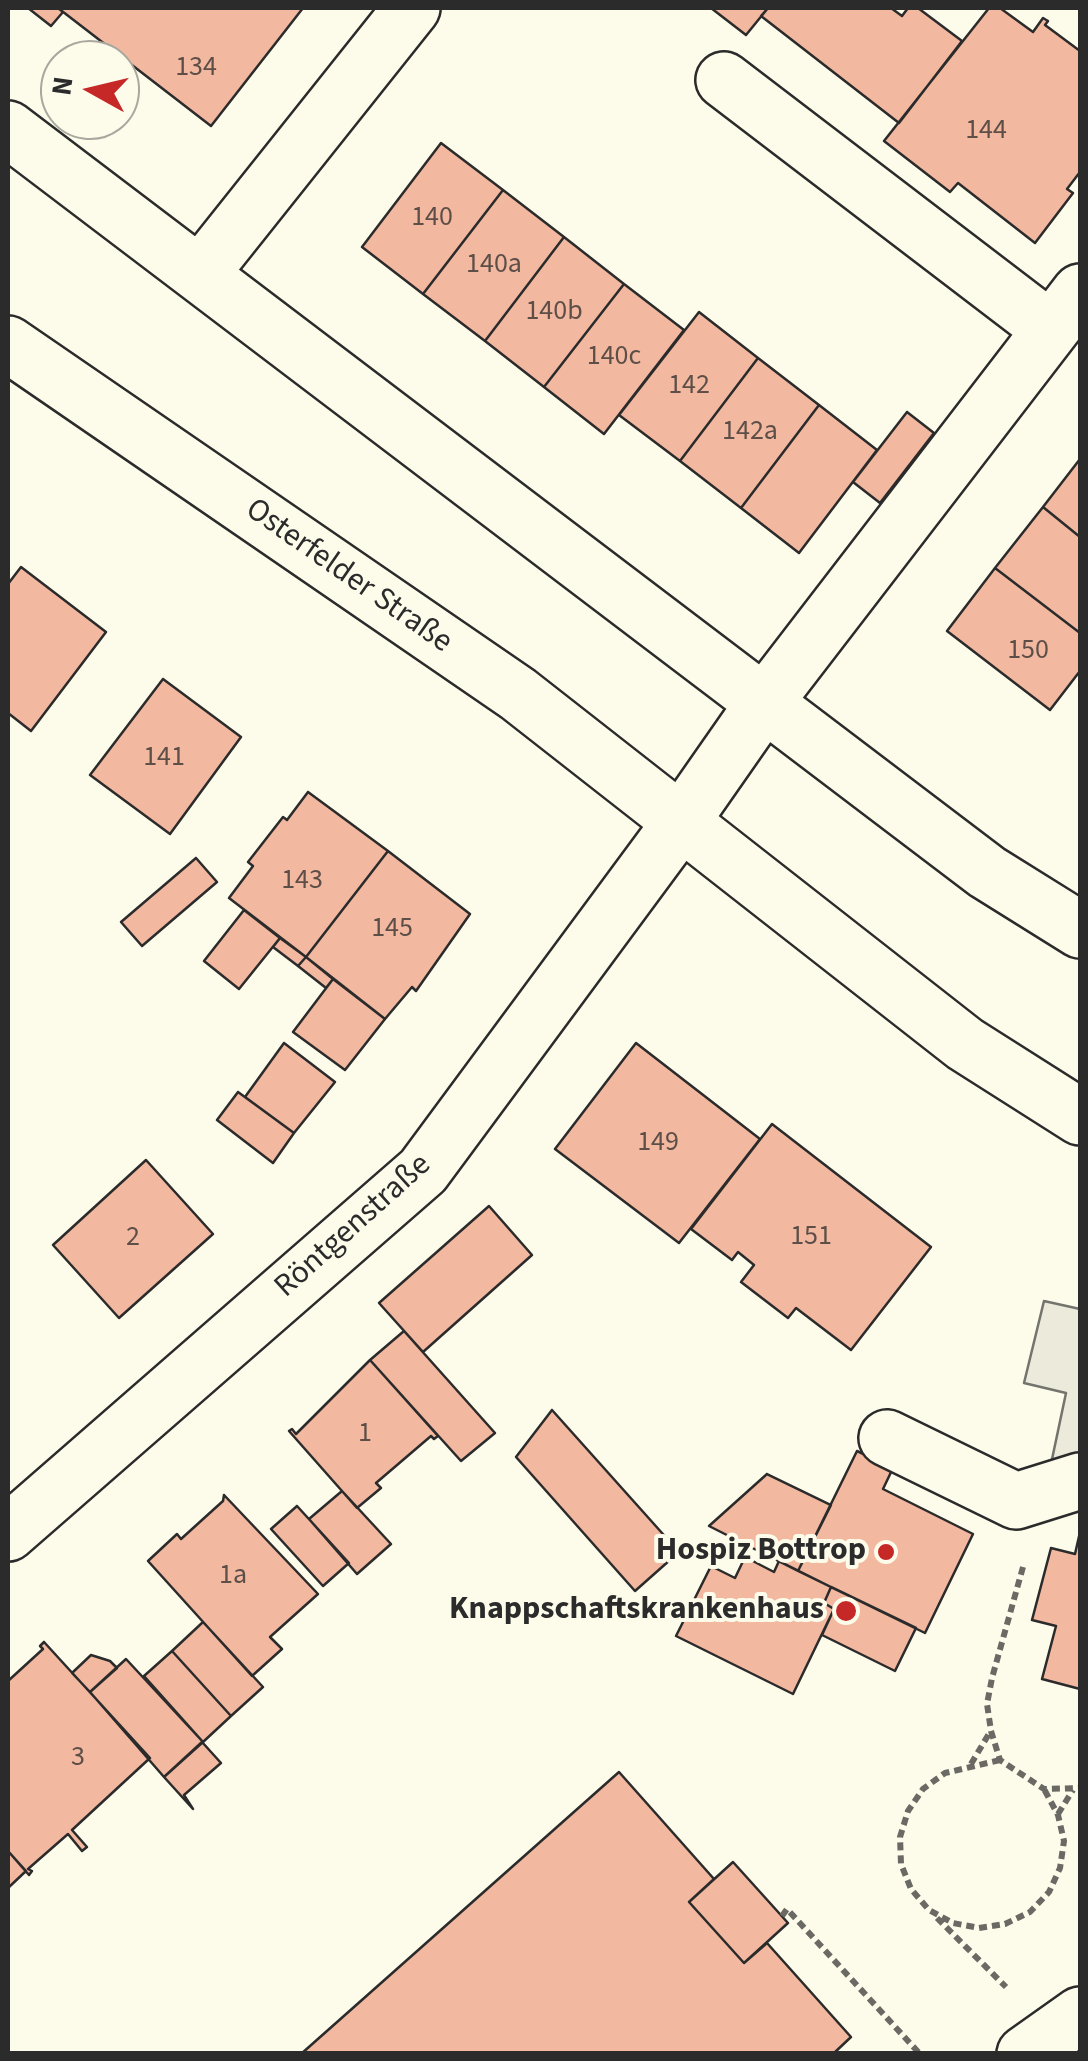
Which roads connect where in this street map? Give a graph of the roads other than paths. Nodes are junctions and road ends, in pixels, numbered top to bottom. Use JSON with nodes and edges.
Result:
{"nodes":[{"id":1,"x":412,"y":8,"type":"edge"},
{"id":2,"x":724,"y":80,"type":"dead end"},
{"id":3,"x":8,"y":128,"type":"edge"},
{"id":4,"x":201,"y":273,"type":"junction"},
{"id":5,"x":1065,"y":311,"type":"edge"},
{"id":6,"x":8,"y":344,"type":"edge"},
{"id":7,"x":764,"y":703,"type":"junction"},
{"id":8,"x":681,"y":822,"type":"junction"},
{"id":9,"x":1080,"y":930,"type":"edge"},
{"id":10,"x":1080,"y":1117,"type":"edge"},
{"id":11,"x":886,"y":1438,"type":"dead end"},
{"id":12,"x":1062,"y":1487,"type":"edge"},
{"id":13,"x":8,"y":1533,"type":"edge"}],
"edges":[{"from":1,"to":4,"type":"street"},
{"from":2,"to":5,"type":"street"},
{"from":3,"to":4,"type":"street"},
{"from":4,"to":7,"type":"street"},
{"from":5,"to":7,"type":"street"},
{"from":6,"to":8,"type":"street","name":"Osterfelder Straße"},
{"from":7,"to":8,"type":"street"},
{"from":7,"to":9,"type":"street"},
{"from":8,"to":10,"type":"street","name":"Osterfelder Straße"},
{"from":8,"to":13,"type":"street","name":"Röntgenstraße"},
{"from":11,"to":12,"type":"street"}]}
